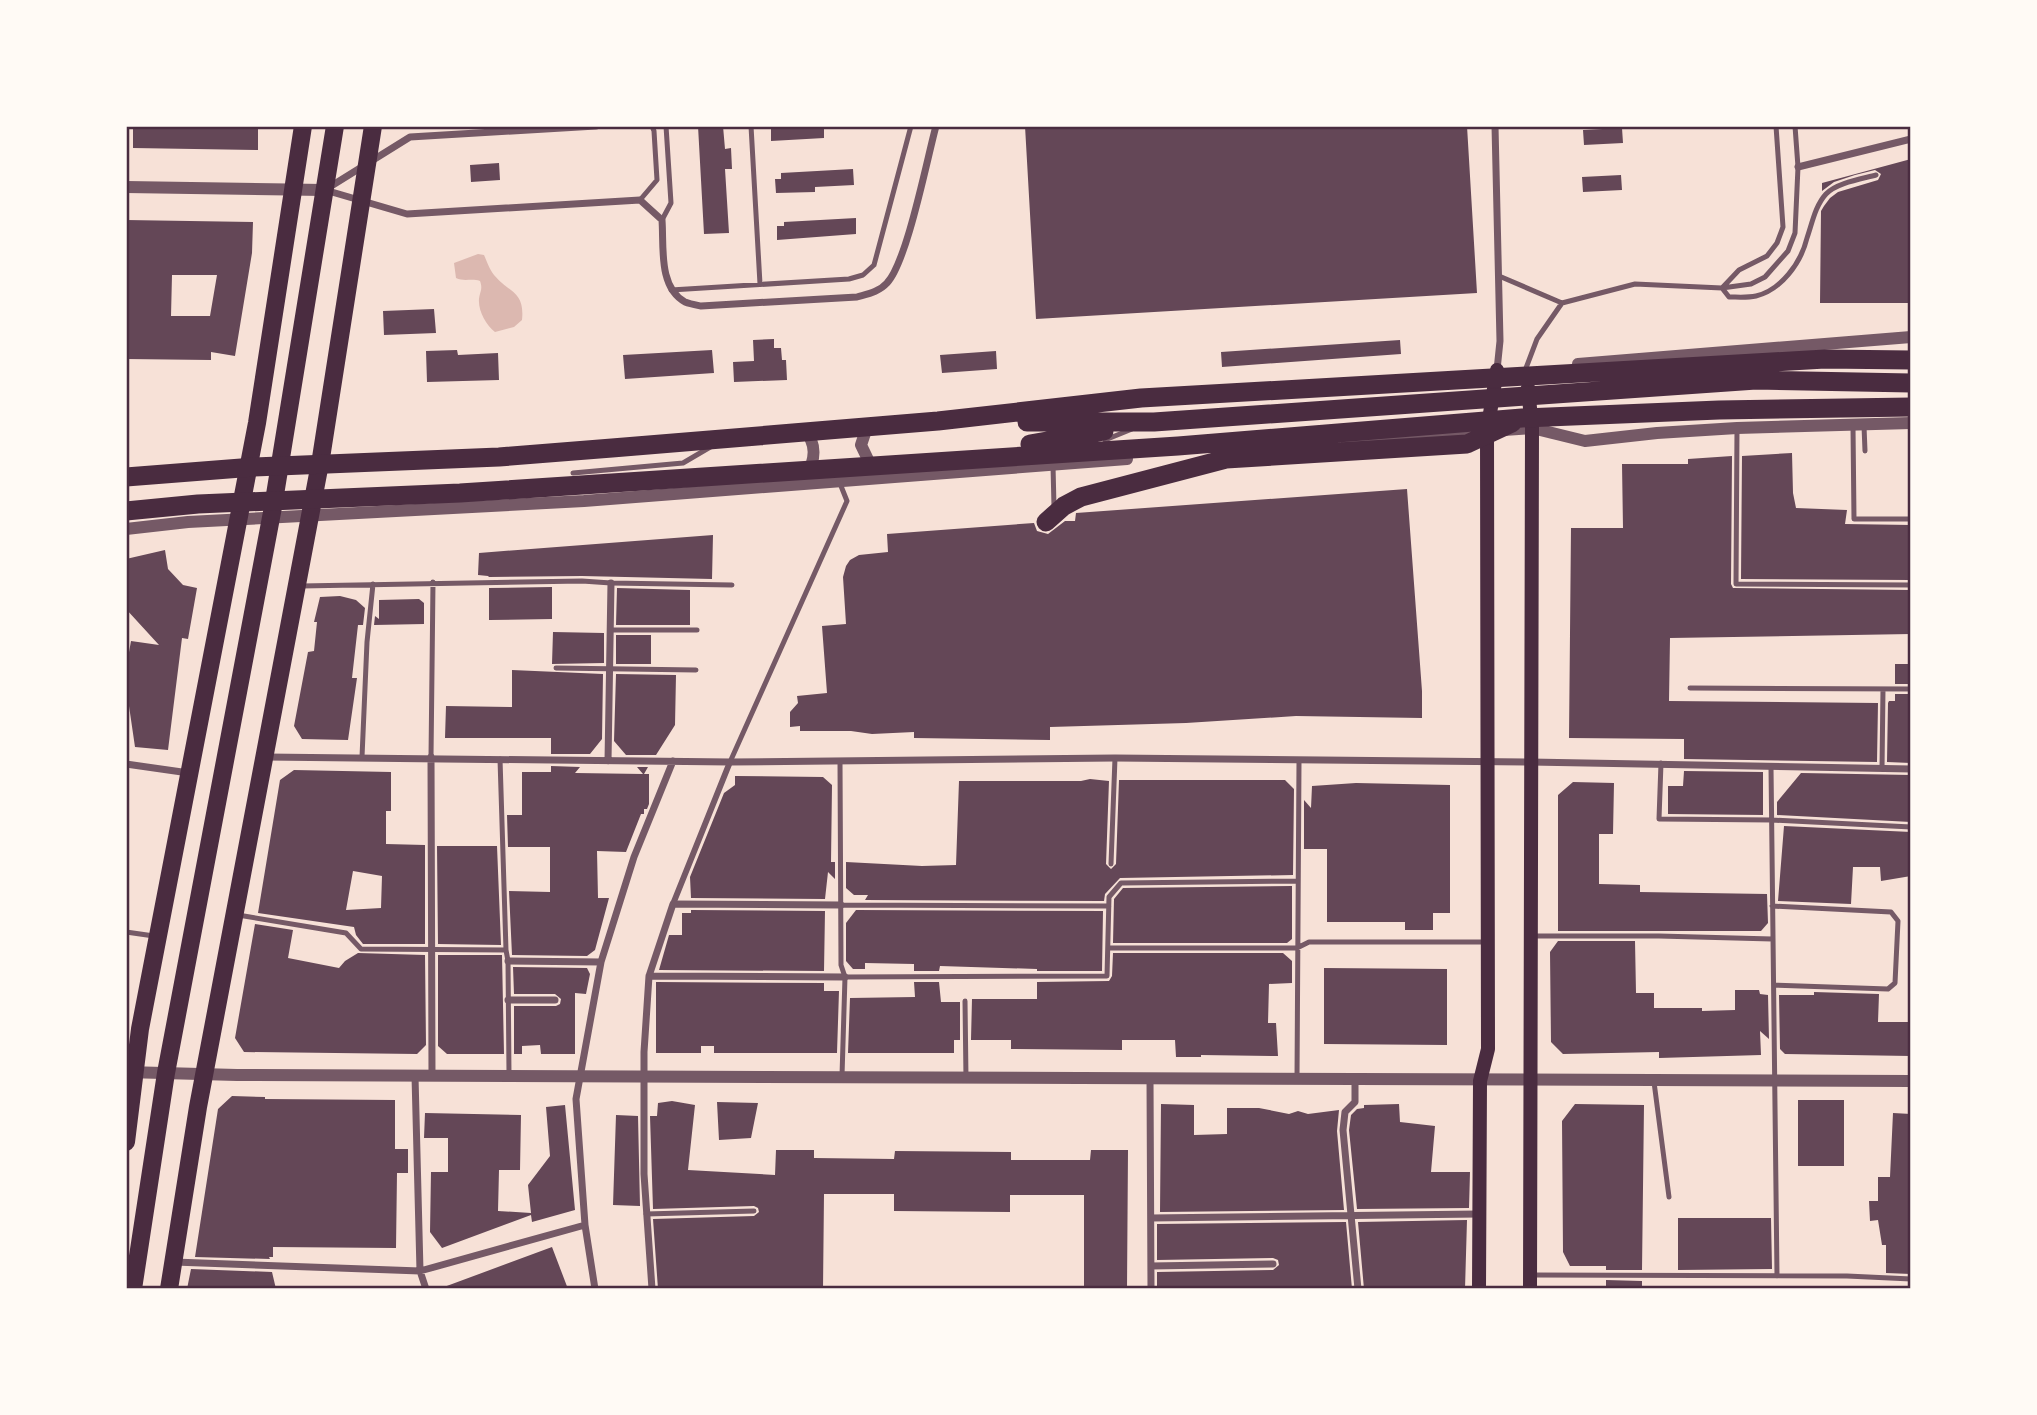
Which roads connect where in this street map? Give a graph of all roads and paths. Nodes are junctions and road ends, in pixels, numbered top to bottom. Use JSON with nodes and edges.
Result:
{"nodes":[{"id":1,"x":303,"y":126,"type":"edge"},
{"id":2,"x":335,"y":126,"type":"edge"},
{"id":3,"x":373,"y":126,"type":"edge"},
{"id":4,"x":596,"y":126,"type":"edge"},
{"id":5,"x":652,"y":126,"type":"edge"},
{"id":6,"x":666,"y":126,"type":"edge"},
{"id":7,"x":751,"y":126,"type":"edge"},
{"id":8,"x":911,"y":126,"type":"edge"},
{"id":9,"x":936,"y":126,"type":"edge"},
{"id":10,"x":1495,"y":126,"type":"edge"},
{"id":11,"x":1776,"y":126,"type":"edge"},
{"id":12,"x":1796,"y":126,"type":"edge"},
{"id":13,"x":1911,"y":139,"type":"edge"},
{"id":14,"x":367,"y":163,"type":"junction"},
{"id":15,"x":1798,"y":167,"type":"junction"},
{"id":16,"x":1876,"y":175,"type":"dead end"},
{"id":17,"x":126,"y":187,"type":"edge"},
{"id":18,"x":293,"y":189,"type":"junction"},
{"id":19,"x":324,"y":190,"type":"junction"},
{"id":20,"x":640,"y":200,"type":"junction"},
{"id":21,"x":362,"y":201,"type":"junction"},
{"id":22,"x":662,"y":220,"type":"junction"},
{"id":23,"x":1499,"y":276,"type":"junction"},
{"id":24,"x":760,"y":284,"type":"junction"},
{"id":25,"x":1722,"y":288,"type":"junction"},
{"id":26,"x":671,"y":290,"type":"junction"},
{"id":27,"x":1562,"y":303,"type":"junction"},
{"id":28,"x":1911,"y":337,"type":"edge"},
{"id":29,"x":1911,"y":360,"type":"edge"},
{"id":30,"x":1526,"y":368,"type":"junction"},
{"id":31,"x":1497,"y":370,"type":"junction"},
{"id":32,"x":1911,"y":383,"type":"edge"},
{"id":33,"x":1036,"y":401,"type":"junction"},
{"id":34,"x":1911,"y":407,"type":"edge"},
{"id":35,"x":1073,"y":412,"type":"dead end"},
{"id":36,"x":1085,"y":415,"type":"dead end"},
{"id":37,"x":882,"y":417,"type":"junction"},
{"id":38,"x":938,"y":421,"type":"junction"},
{"id":39,"x":1154,"y":422,"type":"junction"},
{"id":40,"x":1197,"y":423,"type":"dead end"},
{"id":41,"x":1527,"y":423,"type":"junction"},
{"id":42,"x":1911,"y":423,"type":"edge"},
{"id":43,"x":799,"y":424,"type":"junction"},
{"id":44,"x":1859,"y":424,"type":"junction"},
{"id":45,"x":1737,"y":428,"type":"junction"},
{"id":46,"x":741,"y":429,"type":"junction"},
{"id":47,"x":1134,"y":429,"type":"junction"},
{"id":48,"x":1487,"y":432,"type":"junction"},
{"id":49,"x":1865,"y":451,"type":"dead end"},
{"id":50,"x":321,"y":458,"type":"junction"},
{"id":51,"x":281,"y":459,"type":"junction"},
{"id":52,"x":249,"y":461,"type":"junction"},
{"id":53,"x":939,"y":461,"type":"junction"},
{"id":54,"x":683,"y":463,"type":"junction"},
{"id":55,"x":1053,"y":465,"type":"junction"},
{"id":56,"x":1037,"y":466,"type":"junction"},
{"id":57,"x":126,"y":469,"type":"edge"},
{"id":58,"x":573,"y":473,"type":"dead end"},
{"id":59,"x":126,"y":477,"type":"edge"},
{"id":60,"x":881,"y":477,"type":"junction"},
{"id":61,"x":838,"y":480,"type":"junction"},
{"id":62,"x":799,"y":484,"type":"junction"},
{"id":63,"x":745,"y":488,"type":"junction"},
{"id":64,"x":126,"y":511,"type":"edge"},
{"id":65,"x":310,"y":516,"type":"junction"},
{"id":66,"x":271,"y":517,"type":"junction"},
{"id":67,"x":238,"y":519,"type":"junction"},
{"id":68,"x":1911,"y":519,"type":"edge"},
{"id":69,"x":1050,"y":520,"type":"joint"},
{"id":70,"x":126,"y":529,"type":"edge"},
{"id":71,"x":433,"y":582,"type":"junction"},
{"id":72,"x":611,"y":583,"type":"junction"},
{"id":73,"x":373,"y":584,"type":"junction"},
{"id":74,"x":732,"y":585,"type":"dead end"},
{"id":75,"x":1911,"y":585,"type":"edge"},
{"id":76,"x":297,"y":586,"type":"junction"},
{"id":77,"x":610,"y":630,"type":"junction"},
{"id":78,"x":697,"y":630,"type":"dead end"},
{"id":79,"x":556,"y":668,"type":"dead end"},
{"id":80,"x":609,"y":670,"type":"junction"},
{"id":81,"x":696,"y":670,"type":"dead end"},
{"id":82,"x":1690,"y":688,"type":"dead end"},
{"id":83,"x":1883,"y":689,"type":"junction"},
{"id":84,"x":1911,"y":689,"type":"edge"},
{"id":85,"x":266,"y":757,"type":"junction"},
{"id":86,"x":362,"y":757,"type":"junction"},
{"id":87,"x":431,"y":757,"type":"junction"},
{"id":88,"x":1115,"y":758,"type":"junction"},
{"id":89,"x":500,"y":759,"type":"junction"},
{"id":90,"x":608,"y":761,"type":"junction"},
{"id":91,"x":673,"y":761,"type":"junction"},
{"id":92,"x":1299,"y":761,"type":"junction"},
{"id":93,"x":730,"y":762,"type":"junction"},
{"id":94,"x":840,"y":762,"type":"junction"},
{"id":95,"x":1488,"y":762,"type":"junction"},
{"id":96,"x":1530,"y":762,"type":"junction"},
{"id":97,"x":126,"y":764,"type":"edge"},
{"id":98,"x":1661,"y":764,"type":"junction"},
{"id":99,"x":1771,"y":767,"type":"junction"},
{"id":100,"x":1882,"y":769,"type":"junction"},
{"id":101,"x":1911,"y":769,"type":"edge"},
{"id":102,"x":189,"y":774,"type":"junction"},
{"id":103,"x":1772,"y":820,"type":"junction"},
{"id":104,"x":1911,"y":827,"type":"edge"},
{"id":105,"x":1111,"y":864,"type":"dead end"},
{"id":106,"x":1298,"y":881,"type":"junction"},
{"id":107,"x":673,"y":904,"type":"junction"},
{"id":108,"x":841,"y":905,"type":"junction"},
{"id":109,"x":1109,"y":906,"type":"junction"},
{"id":110,"x":1772,"y":906,"type":"junction"},
{"id":111,"x":236,"y":914,"type":"junction"},
{"id":112,"x":126,"y":932,"type":"edge"},
{"id":113,"x":1530,"y":936,"type":"junction"},
{"id":114,"x":158,"y":937,"type":"junction"},
{"id":115,"x":1772,"y":939,"type":"junction"},
{"id":116,"x":1488,"y":942,"type":"junction"},
{"id":117,"x":1109,"y":948,"type":"junction"},
{"id":118,"x":1297,"y":948,"type":"junction"},
{"id":119,"x":506,"y":950,"type":"junction"},
{"id":120,"x":431,"y":951,"type":"junction"},
{"id":121,"x":508,"y":961,"type":"junction"},
{"id":122,"x":601,"y":962,"type":"junction"},
{"id":123,"x":649,"y":975,"type":"junction"},
{"id":124,"x":845,"y":977,"type":"junction"},
{"id":125,"x":1774,"y":985,"type":"junction"},
{"id":126,"x":508,"y":1000,"type":"junction"},
{"id":127,"x":555,"y":1000,"type":"dead end"},
{"id":128,"x":965,"y":1000,"type":"dead end"},
{"id":129,"x":130,"y":1072,"type":"edge"},
{"id":130,"x":166,"y":1073,"type":"junction"},
{"id":131,"x":205,"y":1074,"type":"junction"},
{"id":132,"x":415,"y":1076,"type":"junction"},
{"id":133,"x":432,"y":1076,"type":"junction"},
{"id":134,"x":509,"y":1076,"type":"junction"},
{"id":135,"x":582,"y":1076,"type":"junction"},
{"id":136,"x":645,"y":1077,"type":"junction"},
{"id":137,"x":842,"y":1078,"type":"junction"},
{"id":138,"x":966,"y":1078,"type":"junction"},
{"id":139,"x":1150,"y":1079,"type":"junction"},
{"id":140,"x":1297,"y":1079,"type":"junction"},
{"id":141,"x":1654,"y":1079,"type":"junction"},
{"id":142,"x":1355,"y":1080,"type":"junction"},
{"id":143,"x":1530,"y":1080,"type":"junction"},
{"id":144,"x":1480,"y":1081,"type":"junction"},
{"id":145,"x":1775,"y":1081,"type":"junction"},
{"id":146,"x":1911,"y":1081,"type":"edge"},
{"id":147,"x":126,"y":1142,"type":"edge"},
{"id":148,"x":1668,"y":1196,"type":"dead end"},
{"id":149,"x":754,"y":1211,"type":"dead end"},
{"id":150,"x":646,"y":1214,"type":"junction"},
{"id":151,"x":1352,"y":1214,"type":"junction"},
{"id":152,"x":1480,"y":1214,"type":"junction"},
{"id":153,"x":1151,"y":1218,"type":"junction"},
{"id":154,"x":585,"y":1225,"type":"junction"},
{"id":155,"x":173,"y":1262,"type":"junction"},
{"id":156,"x":1273,"y":1264,"type":"dead end"},
{"id":157,"x":1151,"y":1266,"type":"junction"},
{"id":158,"x":420,"y":1271,"type":"junction"},
{"id":159,"x":1777,"y":1276,"type":"junction"},
{"id":160,"x":1911,"y":1279,"type":"edge"},
{"id":161,"x":1530,"y":1282,"type":"edge"},
{"id":162,"x":133,"y":1289,"type":"edge"},
{"id":163,"x":169,"y":1289,"type":"edge"},
{"id":164,"x":426,"y":1289,"type":"edge"},
{"id":165,"x":595,"y":1289,"type":"edge"},
{"id":166,"x":652,"y":1289,"type":"edge"},
{"id":167,"x":1151,"y":1289,"type":"edge"},
{"id":168,"x":1358,"y":1289,"type":"edge"},
{"id":169,"x":1479,"y":1289,"type":"edge"}],
"edges":[{"from":1,"to":18,"type":"main road"},
{"from":2,"to":19,"type":"main road"},
{"from":3,"to":14,"type":"main road"},
{"from":4,"to":14,"type":"street"},
{"from":5,"to":20,"type":"lane"},
{"from":6,"to":22,"type":"lane"},
{"from":7,"to":24,"type":"lane"},
{"from":8,"to":24,"type":"lane"},
{"from":9,"to":26,"type":"street"},
{"from":10,"to":23,"type":"street"},
{"from":11,"to":25,"type":"lane"},
{"from":12,"to":15,"type":"lane"},
{"from":13,"to":15,"type":"street"},
{"from":14,"to":19,"type":"street"},
{"from":14,"to":21,"type":"main road"},
{"from":15,"to":25,"type":"lane"},
{"from":16,"to":25,"type":"lane"},
{"from":17,"to":18,"type":"street"},
{"from":18,"to":19,"type":"street"},
{"from":18,"to":52,"type":"main road"},
{"from":19,"to":21,"type":"street"},
{"from":19,"to":51,"type":"main road"},
{"from":20,"to":21,"type":"street"},
{"from":20,"to":22,"type":"street"},
{"from":21,"to":50,"type":"main road"},
{"from":22,"to":26,"type":"street"},
{"from":23,"to":27,"type":"lane"},
{"from":23,"to":31,"type":"street"},
{"from":24,"to":26,"type":"lane"},
{"from":25,"to":27,"type":"lane"},
{"from":27,"to":30,"type":"lane"},
{"from":28,"to":30,"type":"street"},
{"from":29,"to":38,"type":"highway"},
{"from":30,"to":31,"type":"street"},
{"from":30,"to":41,"type":"main road"},
{"from":31,"to":33,"type":"street"},
{"from":31,"to":48,"type":"main road"},
{"from":32,"to":39,"type":"highway"},
{"from":33,"to":35,"type":"lane"},
{"from":33,"to":37,"type":"street"},
{"from":34,"to":41,"type":"highway"},
{"from":36,"to":47,"type":"lane"},
{"from":37,"to":43,"type":"street"},
{"from":37,"to":60,"type":"street"},
{"from":38,"to":39,"type":"highway"},
{"from":38,"to":59,"type":"highway"},
{"from":39,"to":53,"type":"highway"},
{"from":40,"to":47,"type":"lane"},
{"from":41,"to":45,"type":"street"},
{"from":41,"to":48,"type":"street"},
{"from":41,"to":53,"type":"highway"},
{"from":41,"to":69,"type":"highway"},
{"from":41,"to":96,"type":"main road"},
{"from":42,"to":44,"type":"street"},
{"from":43,"to":46,"type":"street"},
{"from":43,"to":62,"type":"street"},
{"from":44,"to":45,"type":"street"},
{"from":44,"to":49,"type":"lane"},
{"from":44,"to":68,"type":"lane"},
{"from":45,"to":75,"type":"lane"},
{"from":46,"to":50,"type":"street"},
{"from":46,"to":54,"type":"lane"},
{"from":47,"to":56,"type":"lane"},
{"from":48,"to":55,"type":"street"},
{"from":48,"to":95,"type":"main road"},
{"from":50,"to":51,"type":"street"},
{"from":50,"to":65,"type":"main road"},
{"from":51,"to":52,"type":"street"},
{"from":51,"to":66,"type":"main road"},
{"from":52,"to":57,"type":"street"},
{"from":52,"to":67,"type":"main road"},
{"from":53,"to":64,"type":"highway"},
{"from":54,"to":58,"type":"lane"},
{"from":54,"to":63,"type":"lane"},
{"from":55,"to":56,"type":"street"},
{"from":55,"to":69,"type":"lane"},
{"from":56,"to":60,"type":"street"},
{"from":60,"to":61,"type":"street"},
{"from":61,"to":62,"type":"street"},
{"from":61,"to":93,"type":"lane"},
{"from":62,"to":63,"type":"street"},
{"from":63,"to":65,"type":"street"},
{"from":65,"to":66,"type":"street"},
{"from":65,"to":76,"type":"main road"},
{"from":66,"to":67,"type":"street"},
{"from":66,"to":130,"type":"main road"},
{"from":67,"to":70,"type":"street"},
{"from":67,"to":102,"type":"main road"},
{"from":71,"to":72,"type":"lane"},
{"from":71,"to":73,"type":"lane"},
{"from":71,"to":87,"type":"lane"},
{"from":72,"to":74,"type":"lane"},
{"from":72,"to":77,"type":"street"},
{"from":73,"to":76,"type":"lane"},
{"from":73,"to":86,"type":"lane"},
{"from":76,"to":85,"type":"main road"},
{"from":77,"to":78,"type":"lane"},
{"from":77,"to":80,"type":"street"},
{"from":79,"to":80,"type":"lane"},
{"from":80,"to":81,"type":"lane"},
{"from":80,"to":90,"type":"street"},
{"from":82,"to":83,"type":"lane"},
{"from":83,"to":84,"type":"lane"},
{"from":83,"to":100,"type":"lane"},
{"from":85,"to":86,"type":"street"},
{"from":85,"to":111,"type":"main road"},
{"from":86,"to":87,"type":"street"},
{"from":87,"to":89,"type":"street"},
{"from":87,"to":120,"type":"street"},
{"from":88,"to":92,"type":"street"},
{"from":88,"to":94,"type":"street"},
{"from":88,"to":105,"type":"lane"},
{"from":89,"to":90,"type":"street"},
{"from":89,"to":119,"type":"lane"},
{"from":90,"to":91,"type":"street"},
{"from":91,"to":93,"type":"street"},
{"from":91,"to":122,"type":"street"},
{"from":92,"to":95,"type":"street"},
{"from":92,"to":106,"type":"lane"},
{"from":93,"to":94,"type":"street"},
{"from":93,"to":107,"type":"street"},
{"from":94,"to":108,"type":"lane"},
{"from":95,"to":96,"type":"street"},
{"from":95,"to":116,"type":"main road"},
{"from":96,"to":98,"type":"street"},
{"from":96,"to":113,"type":"main road"},
{"from":97,"to":102,"type":"street"},
{"from":98,"to":99,"type":"street"},
{"from":98,"to":103,"type":"lane"},
{"from":99,"to":100,"type":"street"},
{"from":99,"to":103,"type":"lane"},
{"from":100,"to":101,"type":"street"},
{"from":102,"to":114,"type":"main road"},
{"from":103,"to":104,"type":"lane"},
{"from":103,"to":110,"type":"lane"},
{"from":106,"to":109,"type":"lane"},
{"from":106,"to":118,"type":"lane"},
{"from":107,"to":108,"type":"street"},
{"from":107,"to":123,"type":"street"},
{"from":108,"to":109,"type":"lane"},
{"from":108,"to":124,"type":"lane"},
{"from":109,"to":117,"type":"lane"},
{"from":110,"to":115,"type":"lane"},
{"from":110,"to":125,"type":"lane"},
{"from":111,"to":120,"type":"lane"},
{"from":111,"to":131,"type":"main road"},
{"from":112,"to":114,"type":"lane"},
{"from":113,"to":115,"type":"lane"},
{"from":113,"to":143,"type":"main road"},
{"from":114,"to":129,"type":"main road"},
{"from":115,"to":125,"type":"lane"},
{"from":116,"to":118,"type":"lane"},
{"from":116,"to":144,"type":"main road"},
{"from":117,"to":118,"type":"lane"},
{"from":117,"to":124,"type":"lane"},
{"from":118,"to":140,"type":"lane"},
{"from":119,"to":120,"type":"lane"},
{"from":119,"to":121,"type":"lane"},
{"from":120,"to":133,"type":"street"},
{"from":121,"to":122,"type":"street"},
{"from":121,"to":126,"type":"lane"},
{"from":122,"to":135,"type":"street"},
{"from":123,"to":124,"type":"street"},
{"from":123,"to":136,"type":"street"},
{"from":124,"to":137,"type":"lane"},
{"from":125,"to":145,"type":"lane"},
{"from":126,"to":127,"type":"street"},
{"from":126,"to":134,"type":"lane"},
{"from":128,"to":138,"type":"lane"},
{"from":129,"to":130,"type":"street"},
{"from":129,"to":147,"type":"main road"},
{"from":130,"to":131,"type":"street"},
{"from":130,"to":162,"type":"main road"},
{"from":131,"to":132,"type":"street"},
{"from":131,"to":155,"type":"main road"},
{"from":132,"to":133,"type":"street"},
{"from":132,"to":158,"type":"street"},
{"from":133,"to":134,"type":"street"},
{"from":134,"to":135,"type":"street"},
{"from":135,"to":136,"type":"street"},
{"from":135,"to":154,"type":"street"},
{"from":136,"to":137,"type":"street"},
{"from":136,"to":150,"type":"street"},
{"from":137,"to":138,"type":"street"},
{"from":138,"to":139,"type":"street"},
{"from":139,"to":140,"type":"street"},
{"from":139,"to":153,"type":"street"},
{"from":140,"to":142,"type":"street"},
{"from":141,"to":143,"type":"street"},
{"from":141,"to":145,"type":"street"},
{"from":141,"to":148,"type":"lane"},
{"from":142,"to":144,"type":"street"},
{"from":142,"to":151,"type":"street"},
{"from":143,"to":144,"type":"street"},
{"from":143,"to":161,"type":"main road"},
{"from":144,"to":152,"type":"main road"},
{"from":145,"to":146,"type":"street"},
{"from":145,"to":159,"type":"lane"},
{"from":149,"to":150,"type":"lane"},
{"from":150,"to":166,"type":"street"},
{"from":151,"to":152,"type":"street"},
{"from":151,"to":153,"type":"street"},
{"from":151,"to":168,"type":"street"},
{"from":152,"to":169,"type":"main road"},
{"from":153,"to":157,"type":"street"},
{"from":154,"to":158,"type":"street"},
{"from":154,"to":165,"type":"street"},
{"from":155,"to":158,"type":"street"},
{"from":155,"to":163,"type":"main road"},
{"from":156,"to":157,"type":"street"},
{"from":157,"to":167,"type":"street"},
{"from":158,"to":164,"type":"street"},
{"from":159,"to":160,"type":"lane"},
{"from":159,"to":161,"type":"lane"}]}
